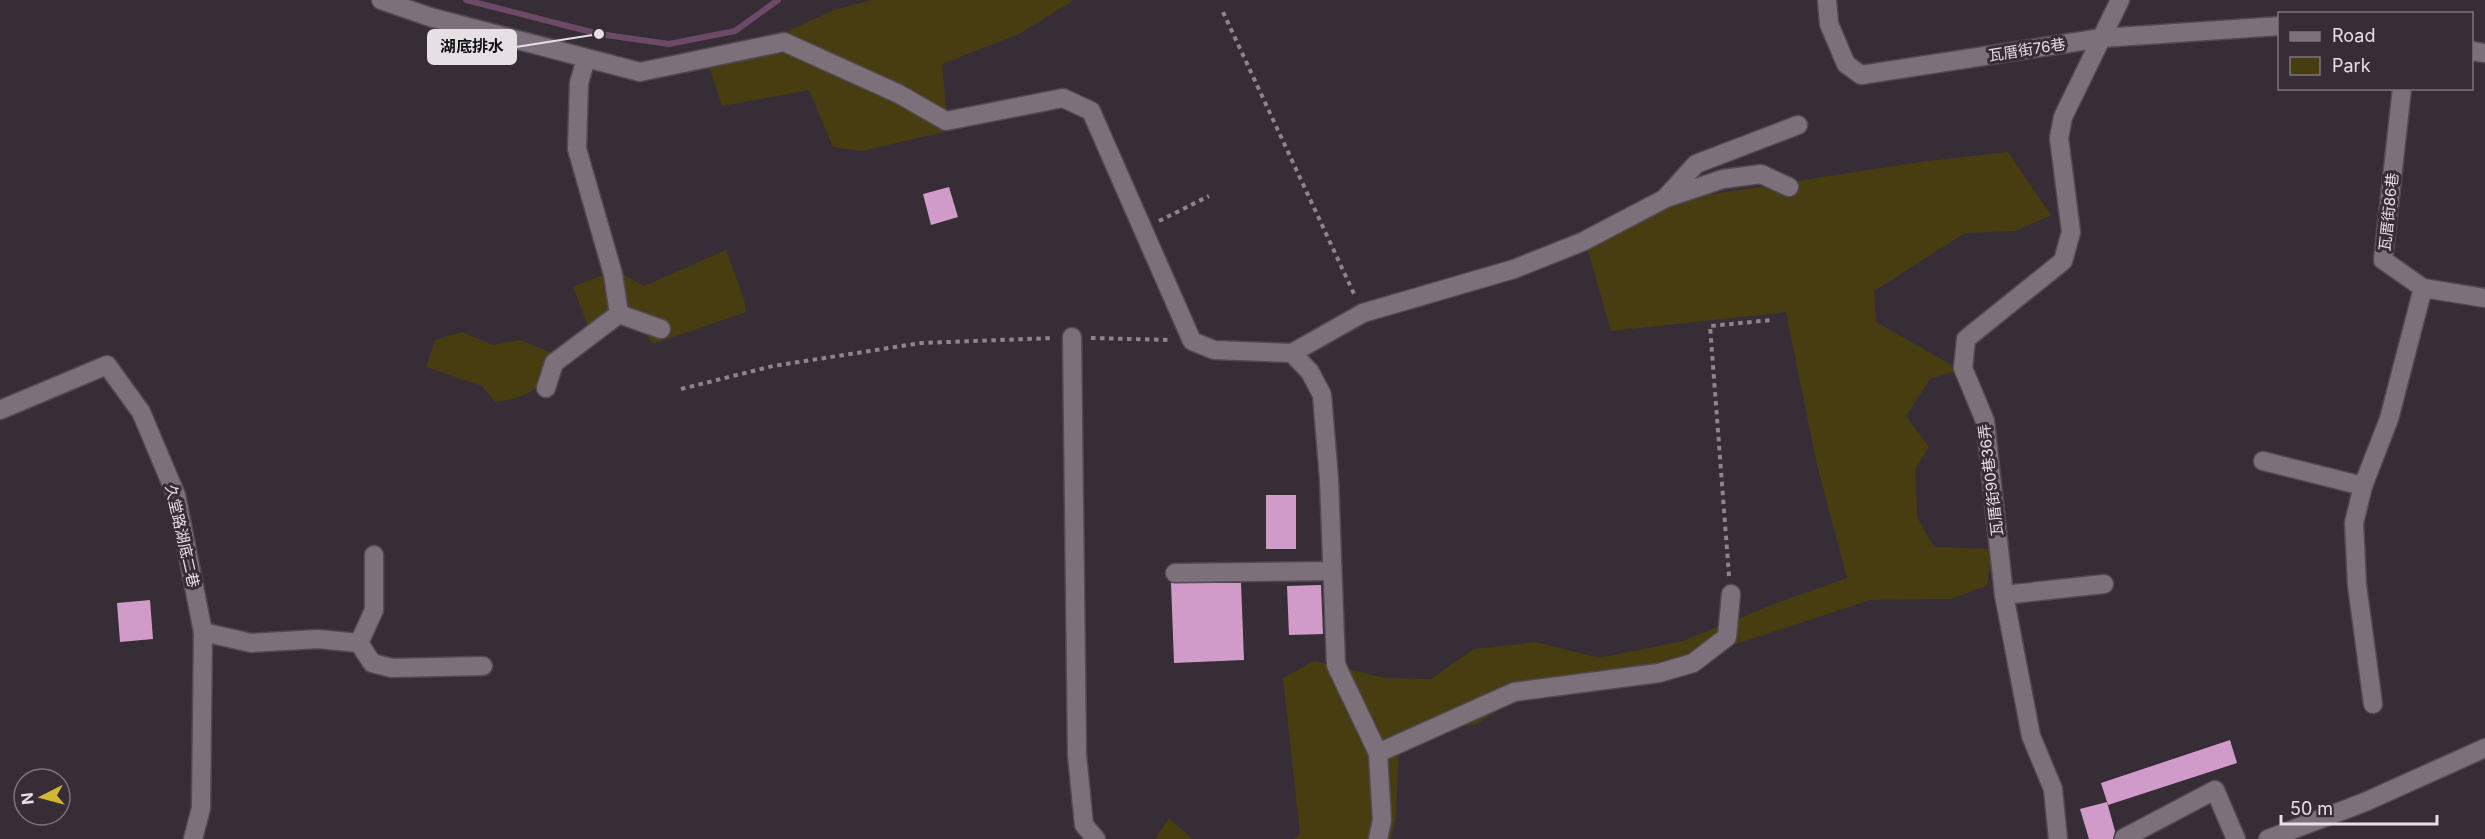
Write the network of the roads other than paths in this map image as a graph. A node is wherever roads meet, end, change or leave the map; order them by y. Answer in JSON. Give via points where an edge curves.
{"nodes":[{"id":1,"x":381,"y":0,"type":"edge"},
{"id":2,"x":1827,"y":0,"type":"edge"},
{"id":3,"x":2120,"y":0,"type":"edge"},
{"id":4,"x":2278,"y":26,"type":"edge"},
{"id":5,"x":2102,"y":38,"type":"junction"},
{"id":6,"x":586,"y":59,"type":"junction"},
{"id":7,"x":2402,"y":90,"type":"edge"},
{"id":8,"x":1798,"y":125,"type":"dead end"},
{"id":9,"x":1790,"y":187,"type":"dead end"},
{"id":10,"x":1666,"y":198,"type":"junction"},
{"id":11,"x":2423,"y":288,"type":"junction"},
{"id":12,"x":2485,"y":298,"type":"edge"},
{"id":13,"x":619,"y":314,"type":"junction"},
{"id":14,"x":661,"y":329,"type":"dead end"},
{"id":15,"x":1072,"y":337,"type":"road end"},
{"id":16,"x":1292,"y":353,"type":"junction"},
{"id":17,"x":546,"y":388,"type":"dead end"},
{"id":18,"x":0,"y":410,"type":"edge"},
{"id":19,"x":2263,"y":461,"type":"dead end"},
{"id":20,"x":2363,"y":486,"type":"junction"},
{"id":21,"x":374,"y":555,"type":"dead end"},
{"id":22,"x":1332,"y":571,"type":"junction"},
{"id":23,"x":1175,"y":573,"type":"dead end"},
{"id":24,"x":2104,"y":584,"type":"dead end"},
{"id":25,"x":1731,"y":594,"type":"road end"},
{"id":26,"x":2004,"y":595,"type":"junction"},
{"id":27,"x":203,"y":632,"type":"junction"},
{"id":28,"x":358,"y":643,"type":"junction"},
{"id":29,"x":483,"y":666,"type":"dead end"},
{"id":30,"x":2373,"y":704,"type":"dead end"},
{"id":31,"x":2485,"y":748,"type":"edge"},
{"id":32,"x":1377,"y":753,"type":"junction"},
{"id":33,"x":2124,"y":838,"type":"edge"},
{"id":34,"x":193,"y":839,"type":"edge"},
{"id":35,"x":1096,"y":839,"type":"edge"},
{"id":36,"x":1378,"y":839,"type":"edge"},
{"id":37,"x":2058,"y":839,"type":"edge"},
{"id":38,"x":2236,"y":839,"type":"edge"},
{"id":39,"x":2268,"y":839,"type":"edge"}],
"edges":[{"from":1,"to":6,"type":"street"},
{"from":2,"to":5,"type":"street","name":"瓦厝街76巷","via":[[1830,24],[1846,64],[1861,75]]},
{"from":3,"to":5,"type":"street","name":"瓦厝街90巷36弄"},
{"from":4,"to":5,"type":"street","name":"瓦厝街76巷"},
{"from":5,"to":26,"type":"street","name":"瓦厝街90巷36弄","via":[[2063,117],[2059,138],[2071,232],[2063,261],[1966,339],[1963,368],[1985,421]]},
{"from":6,"to":13,"type":"street","via":[[579,83],[577,149],[614,274]]},
{"from":6,"to":16,"type":"street","via":[[640,72],[784,42],[899,94],[946,121],[1063,98],[1091,111],[1192,341],[1214,350]]},
{"from":7,"to":11,"type":"street","name":"瓦厝街86巷","via":[[2383,260]]},
{"from":8,"to":10,"type":"street","via":[[1696,164]]},
{"from":9,"to":10,"type":"street","via":[[1761,174],[1723,179]]},
{"from":10,"to":16,"type":"street","via":[[1582,242],[1514,269],[1363,313]]},
{"from":11,"to":12,"type":"street","name":"瓦厝街86巷"},
{"from":11,"to":20,"type":"street","via":[[2388,419]]},
{"from":13,"to":14,"type":"street"},
{"from":13,"to":17,"type":"street","via":[[554,363]]},
{"from":15,"to":35,"type":"street","via":[[1077,754],[1084,825]]},
{"from":16,"to":22,"type":"street","via":[[1310,372],[1322,395]]},
{"from":18,"to":27,"type":"street","name":"久堂路湖底二巷","via":[[106,365],[141,412],[176,495]]},
{"from":19,"to":20,"type":"street"},
{"from":20,"to":30,"type":"street","via":[[2355,524],[2357,585]]},
{"from":21,"to":28,"type":"street","via":[[374,610]]},
{"from":22,"to":23,"type":"street"},
{"from":22,"to":32,"type":"street","via":[[1335,665]]},
{"from":24,"to":26,"type":"street"},
{"from":25,"to":32,"type":"street","via":[[1727,637],[1693,663],[1659,673],[1514,692]]},
{"from":26,"to":37,"type":"street","name":"瓦厝街90巷36弄","via":[[2031,736],[2053,789]]},
{"from":27,"to":28,"type":"street","via":[[251,643],[318,639]]},
{"from":27,"to":34,"type":"street","name":"久堂路湖底二巷","via":[[201,808]]},
{"from":28,"to":29,"type":"street","via":[[372,663],[392,668]]},
{"from":31,"to":39,"type":"street","via":[[2365,802]]},
{"from":32,"to":36,"type":"street","via":[[1382,820]]},
{"from":33,"to":38,"type":"street","via":[[2215,790]]}]}
